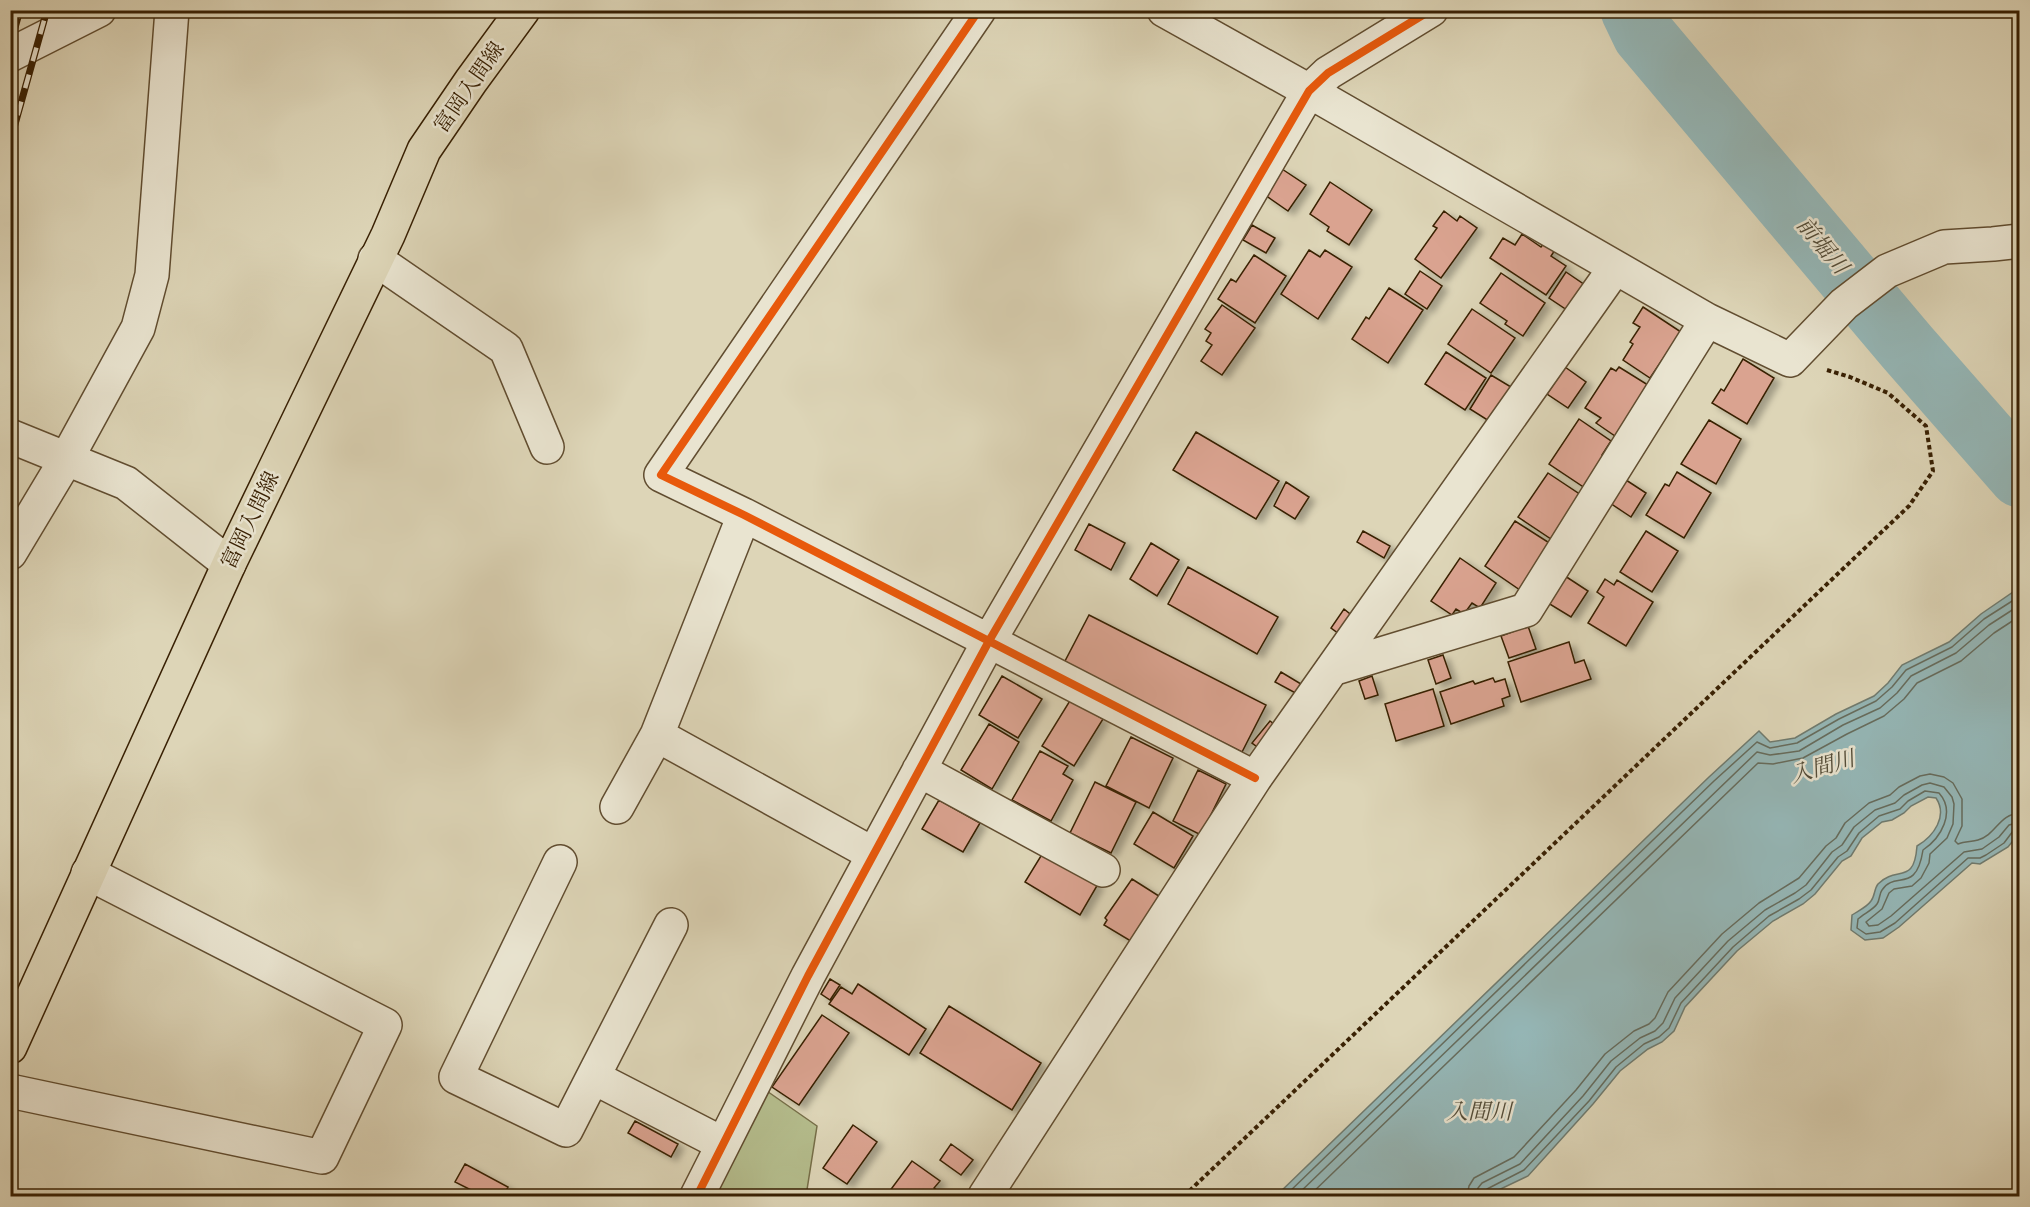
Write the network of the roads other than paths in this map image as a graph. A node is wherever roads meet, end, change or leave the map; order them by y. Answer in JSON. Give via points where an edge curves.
{"nodes":[{"id":1,"x":99,"y":10,"type":"edge"},
{"id":2,"x":172,"y":10,"type":"edge"},
{"id":3,"x":523,"y":10,"type":"edge"},
{"id":4,"x":979,"y":10,"type":"edge"},
{"id":5,"x":1164,"y":10,"type":"edge"},
{"id":6,"x":1431,"y":10,"type":"edge"},
{"id":7,"x":10,"y":55,"type":"edge"},
{"id":8,"x":1309,"y":91,"type":"junction"},
{"id":9,"x":2019,"y":241,"type":"edge"},
{"id":10,"x":375,"y":259,"type":"junction"},
{"id":11,"x":1615,"y":268,"type":"junction"},
{"id":12,"x":1707,"y":320,"type":"junction"},
{"id":13,"x":10,"y":436,"type":"edge"},
{"id":14,"x":547,"y":447,"type":"dead end"},
{"id":15,"x":67,"y":458,"type":"junction"},
{"id":16,"x":744,"y":515,"type":"junction"},
{"id":17,"x":10,"y":553,"type":"edge"},
{"id":18,"x":229,"y":564,"type":"junction"},
{"id":19,"x":989,"y":641,"type":"junction"},
{"id":20,"x":1332,"y":669,"type":"junction"},
{"id":21,"x":657,"y":735,"type":"junction"},
{"id":22,"x":919,"y":770,"type":"junction"},
{"id":23,"x":1256,"y":778,"type":"junction"},
{"id":24,"x":617,"y":807,"type":"dead end"},
{"id":25,"x":873,"y":854,"type":"junction"},
{"id":26,"x":560,"y":862,"type":"dead end"},
{"id":27,"x":1103,"y":870,"type":"dead end"},
{"id":28,"x":88,"y":873,"type":"junction"},
{"id":29,"x":670,"y":926,"type":"dead end"},
{"id":30,"x":10,"y":1047,"type":"edge"},
{"id":31,"x":593,"y":1077,"type":"junction"},
{"id":32,"x":10,"y":1091,"type":"edge"},
{"id":33,"x":723,"y":1144,"type":"junction"},
{"id":34,"x":697,"y":1197,"type":"edge"},
{"id":35,"x":985,"y":1197,"type":"edge"}],
"edges":[{"from":1,"to":7,"type":"street"},
{"from":2,"to":15,"type":"street","via":[[152,275],[138,328]]},
{"from":3,"to":10,"type":"main road","name":"富岡入間線","via":[[424,150]]},
{"from":4,"to":16,"type":"street","via":[[661,475]]},
{"from":5,"to":8,"type":"street"},
{"from":6,"to":8,"type":"street","via":[[1328,73]]},
{"from":8,"to":11,"type":"street"},
{"from":8,"to":19,"type":"street"},
{"from":9,"to":12,"type":"street","via":[[1944,247],[1887,271],[1844,304],[1790,360]]},
{"from":10,"to":14,"type":"street","via":[[506,349]]},
{"from":10,"to":18,"type":"main road","name":"富岡入間線"},
{"from":11,"to":12,"type":"street"},
{"from":11,"to":20,"type":"street"},
{"from":12,"to":20,"type":"street","via":[[1526,610]]},
{"from":13,"to":15,"type":"street"},
{"from":15,"to":17,"type":"street"},
{"from":15,"to":18,"type":"street","via":[[126,483]]},
{"from":16,"to":19,"type":"street"},
{"from":16,"to":21,"type":"street"},
{"from":18,"to":28,"type":"main road","name":"富岡入間線"},
{"from":19,"to":22,"type":"street"},
{"from":19,"to":23,"type":"street"},
{"from":20,"to":23,"type":"street"},
{"from":21,"to":24,"type":"street"},
{"from":21,"to":25,"type":"street"},
{"from":22,"to":25,"type":"street"},
{"from":22,"to":27,"type":"street"},
{"from":23,"to":35,"type":"street"},
{"from":25,"to":33,"type":"street"},
{"from":26,"to":31,"type":"street","via":[[456,1077],[566,1130]]},
{"from":28,"to":30,"type":"main road","name":"富岡入間線"},
{"from":28,"to":32,"type":"street","via":[[385,1025],[322,1157]]},
{"from":29,"to":31,"type":"street"},
{"from":31,"to":33,"type":"street"},
{"from":33,"to":34,"type":"street"}]}
